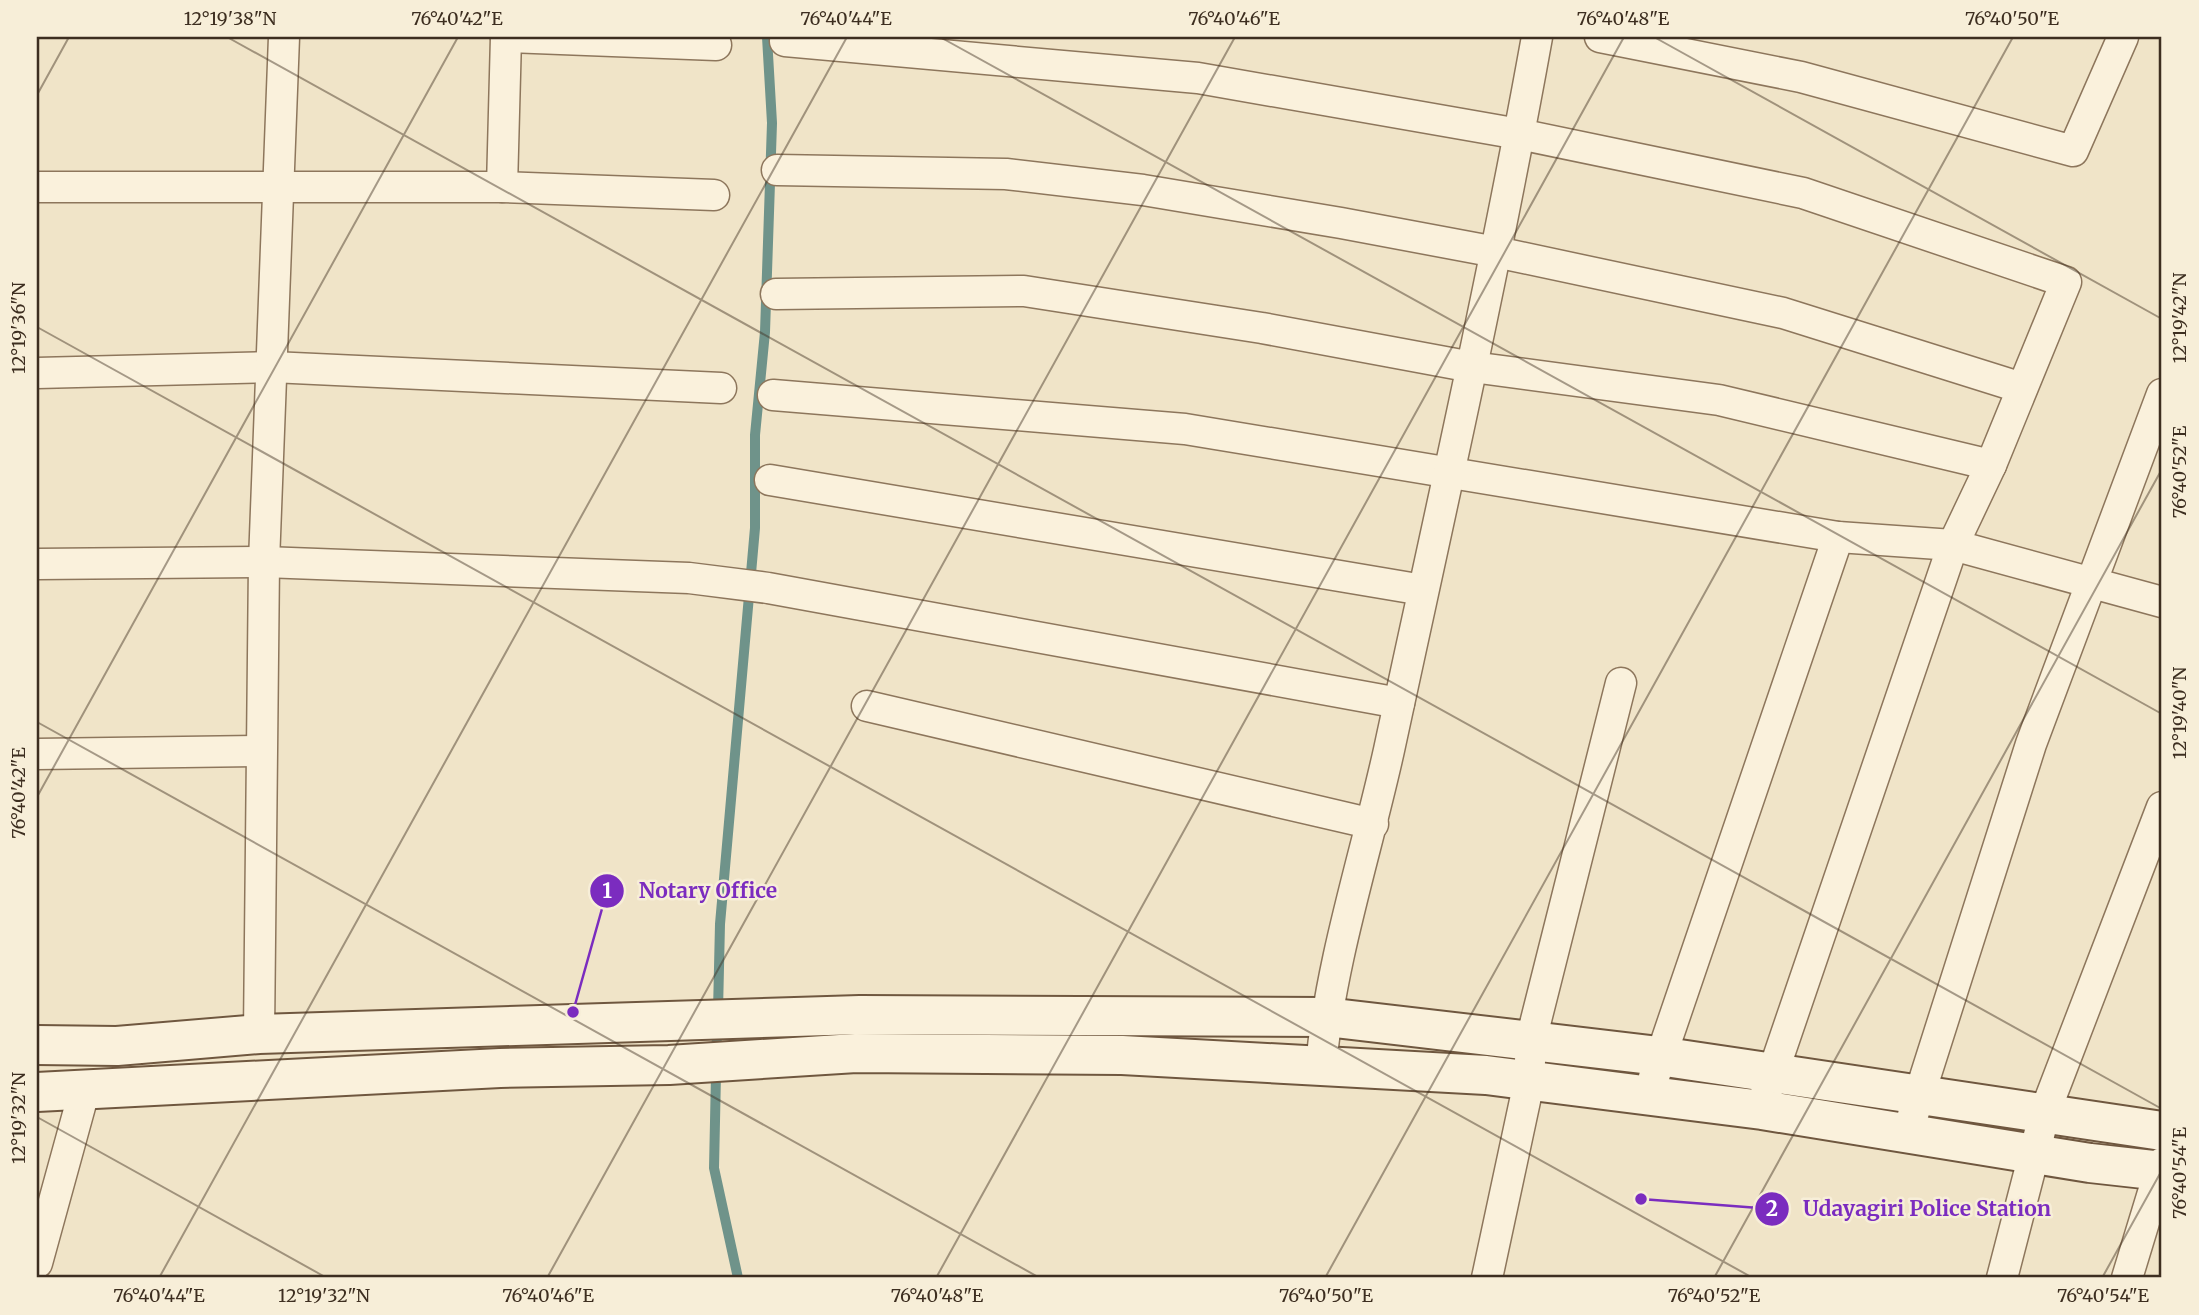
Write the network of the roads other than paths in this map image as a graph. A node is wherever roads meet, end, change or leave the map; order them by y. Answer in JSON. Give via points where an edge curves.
{"nodes":[{"id":1,"x":284,"y":37,"type":"edge"},
{"id":2,"x":506,"y":37,"type":"edge"},
{"id":3,"x":1537,"y":37,"type":"edge"},
{"id":4,"x":1600,"y":37,"type":"edge"},
{"id":5,"x":2123,"y":37,"type":"edge"},
{"id":6,"x":785,"y":41,"type":"dead end"},
{"id":7,"x":716,"y":44,"type":"dead end"},
{"id":8,"x":1519,"y":134,"type":"junction"},
{"id":9,"x":777,"y":170,"type":"dead end"},
{"id":10,"x":37,"y":187,"type":"edge"},
{"id":11,"x":502,"y":187,"type":"junction"},
{"id":12,"x":276,"y":189,"type":"junction"},
{"id":13,"x":714,"y":195,"type":"dead end"},
{"id":14,"x":1496,"y":252,"type":"junction"},
{"id":15,"x":776,"y":294,"type":"dead end"},
{"id":16,"x":272,"y":367,"type":"junction"},
{"id":17,"x":1472,"y":368,"type":"junction"},
{"id":18,"x":37,"y":373,"type":"edge"},
{"id":19,"x":721,"y":388,"type":"dead end"},
{"id":20,"x":2022,"y":388,"type":"junction"},
{"id":21,"x":2162,"y":394,"type":"edge"},
{"id":22,"x":773,"y":395,"type":"dead end"},
{"id":23,"x":1991,"y":464,"type":"junction"},
{"id":24,"x":1450,"y":470,"type":"junction"},
{"id":25,"x":770,"y":480,"type":"dead end"},
{"id":26,"x":1838,"y":537,"type":"junction"},
{"id":27,"x":1954,"y":545,"type":"junction"},
{"id":28,"x":264,"y":562,"type":"junction"},
{"id":29,"x":37,"y":564,"type":"edge"},
{"id":30,"x":2092,"y":582,"type":"junction"},
{"id":31,"x":1423,"y":590,"type":"junction"},
{"id":32,"x":2162,"y":602,"type":"edge"},
{"id":33,"x":1621,"y":683,"type":"dead end"},
{"id":34,"x":1399,"y":704,"type":"junction"},
{"id":35,"x":867,"y":706,"type":"dead end"},
{"id":36,"x":260,"y":751,"type":"junction"},
{"id":37,"x":37,"y":754,"type":"edge"},
{"id":38,"x":2162,"y":807,"type":"edge"},
{"id":39,"x":1373,"y":824,"type":"junction"},
{"id":40,"x":1326,"y":1017,"type":"junction"},
{"id":41,"x":723,"y":1018,"type":"junction"},
{"id":42,"x":259,"y":1034,"type":"junction"},
{"id":43,"x":1531,"y":1040,"type":"junction"},
{"id":44,"x":37,"y":1045,"type":"edge"},
{"id":45,"x":1659,"y":1056,"type":"junction"},
{"id":46,"x":726,"y":1062,"type":"junction"},
{"id":47,"x":1321,"y":1065,"type":"junction"},
{"id":48,"x":1772,"y":1073,"type":"junction"},
{"id":49,"x":1529,"y":1082,"type":"junction"},
{"id":50,"x":37,"y":1092,"type":"edge"},
{"id":51,"x":83,"y":1092,"type":"junction"},
{"id":52,"x":1649,"y":1094,"type":"junction"},
{"id":53,"x":1917,"y":1096,"type":"junction"},
{"id":54,"x":1762,"y":1110,"type":"junction"},
{"id":55,"x":2045,"y":1112,"type":"junction"},
{"id":56,"x":2162,"y":1131,"type":"edge"},
{"id":57,"x":1908,"y":1134,"type":"junction"},
{"id":58,"x":2035,"y":1153,"type":"junction"},
{"id":59,"x":2161,"y":1169,"type":"edge"},
{"id":60,"x":37,"y":1263,"type":"edge"},
{"id":61,"x":1487,"y":1278,"type":"edge"},
{"id":62,"x":2003,"y":1278,"type":"edge"},
{"id":63,"x":2127,"y":1278,"type":"edge"}],
"edges":[{"from":1,"to":12,"type":"street"},
{"from":2,"to":7,"type":"street"},
{"from":2,"to":11,"type":"street"},
{"from":3,"to":8,"type":"street"},
{"from":4,"to":5,"type":"street","via":[[1801,77],[2073,151]]},
{"from":6,"to":8,"type":"street","via":[[1198,78]]},
{"from":8,"to":14,"type":"street"},
{"from":8,"to":20,"type":"street","via":[[1803,193],[2066,282]]},
{"from":9,"to":14,"type":"street","via":[[1006,174],[1143,190]]},
{"from":10,"to":12,"type":"street"},
{"from":11,"to":12,"type":"street"},
{"from":11,"to":13,"type":"street"},
{"from":12,"to":16,"type":"street"},
{"from":14,"to":17,"type":"street"},
{"from":14,"to":20,"type":"street","via":[[1783,313]]},
{"from":15,"to":17,"type":"street","via":[[1024,291],[1262,328]]},
{"from":16,"to":18,"type":"street"},
{"from":16,"to":19,"type":"street"},
{"from":16,"to":28,"type":"street"},
{"from":17,"to":23,"type":"street","via":[[1719,400]]},
{"from":17,"to":24,"type":"street"},
{"from":20,"to":23,"type":"street"},
{"from":21,"to":30,"type":"street"},
{"from":22,"to":24,"type":"street","via":[[1185,429]]},
{"from":23,"to":27,"type":"street"},
{"from":24,"to":26,"type":"street"},
{"from":24,"to":31,"type":"street"},
{"from":25,"to":31,"type":"street"},
{"from":26,"to":27,"type":"street"},
{"from":26,"to":45,"type":"street"},
{"from":27,"to":30,"type":"street"},
{"from":27,"to":48,"type":"street"},
{"from":28,"to":29,"type":"street"},
{"from":28,"to":34,"type":"street","via":[[689,579],[768,588]]},
{"from":28,"to":36,"type":"street"},
{"from":30,"to":32,"type":"street"},
{"from":30,"to":53,"type":"street","via":[[2031,744]]},
{"from":31,"to":34,"type":"street"},
{"from":33,"to":43,"type":"street"},
{"from":34,"to":39,"type":"street"},
{"from":35,"to":39,"type":"street"},
{"from":36,"to":37,"type":"street"},
{"from":36,"to":42,"type":"street"},
{"from":38,"to":55,"type":"street"},
{"from":39,"to":40,"type":"street"},
{"from":40,"to":41,"type":"main road","via":[[942,1014]]},
{"from":40,"to":43,"type":"main road"},
{"from":40,"to":47,"type":"street"},
{"from":41,"to":42,"type":"main road"},
{"from":41,"to":46,"type":"main road"},
{"from":42,"to":44,"type":"main road","via":[[117,1046]]},
{"from":43,"to":45,"type":"main road"},
{"from":43,"to":49,"type":"street"},
{"from":45,"to":48,"type":"main road"},
{"from":45,"to":52,"type":"street"},
{"from":46,"to":47,"type":"main road","via":[[856,1053],[1109,1055]]},
{"from":46,"to":51,"type":"main road","via":[[500,1068]]},
{"from":47,"to":49,"type":"main road"},
{"from":48,"to":53,"type":"main road"},
{"from":48,"to":54,"type":"street"},
{"from":49,"to":52,"type":"main road"},
{"from":49,"to":61,"type":"street"},
{"from":50,"to":51,"type":"main road"},
{"from":51,"to":60,"type":"street"},
{"from":52,"to":54,"type":"main road"},
{"from":53,"to":55,"type":"main road"},
{"from":53,"to":57,"type":"street"},
{"from":54,"to":57,"type":"main road"},
{"from":55,"to":56,"type":"main road"},
{"from":55,"to":58,"type":"street"},
{"from":57,"to":58,"type":"main road"},
{"from":58,"to":59,"type":"main road"},
{"from":58,"to":62,"type":"street"},
{"from":59,"to":63,"type":"street"}]}
